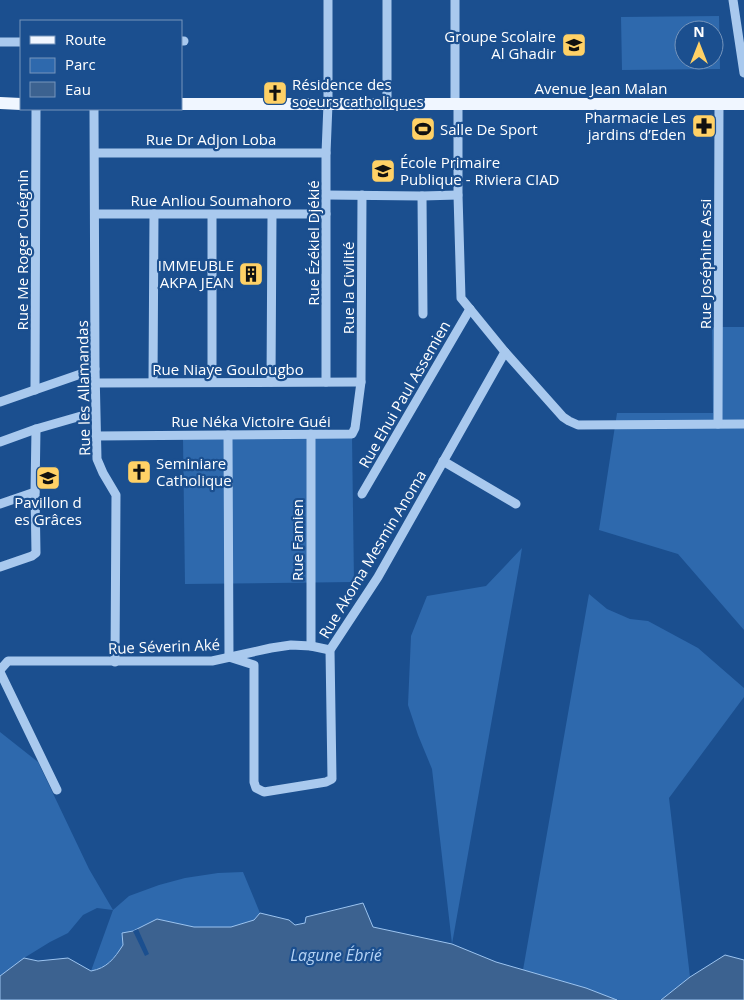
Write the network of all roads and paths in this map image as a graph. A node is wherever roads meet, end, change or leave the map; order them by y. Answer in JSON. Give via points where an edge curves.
{"nodes":[{"id":1,"x":328,"y":0,"type":"edge"},
{"id":2,"x":387,"y":0,"type":"edge"},
{"id":3,"x":455,"y":0,"type":"edge"},
{"id":4,"x":733,"y":0,"type":"edge"},
{"id":5,"x":740,"y":10,"type":"edge"},
{"id":6,"x":0,"y":42,"type":"edge"},
{"id":7,"x":20,"y":42,"type":"edge"},
{"id":8,"x":744,"y":73,"type":"edge"},
{"id":9,"x":0,"y":103,"type":"edge"},
{"id":10,"x":20,"y":104,"type":"edge"},
{"id":11,"x":182,"y":104,"type":"edge"},
{"id":12,"x":328,"y":104,"type":"junction"},
{"id":13,"x":719,"y":104,"type":"junction"},
{"id":14,"x":744,"y":104,"type":"edge"},
{"id":15,"x":386,"y":105,"type":"junction"},
{"id":16,"x":457,"y":105,"type":"junction"},
{"id":17,"x":36,"y":110,"type":"edge"},
{"id":18,"x":94,"y":110,"type":"edge"},
{"id":19,"x":95,"y":153,"type":"junction"},
{"id":20,"x":326,"y":153,"type":"junction"},
{"id":21,"x":327,"y":195,"type":"junction"},
{"id":22,"x":362,"y":195,"type":"junction"},
{"id":23,"x":458,"y":195,"type":"junction"},
{"id":24,"x":422,"y":196,"type":"junction"},
{"id":25,"x":95,"y":214,"type":"junction"},
{"id":26,"x":154,"y":214,"type":"junction"},
{"id":27,"x":212,"y":214,"type":"junction"},
{"id":28,"x":272,"y":214,"type":"junction"},
{"id":29,"x":326,"y":214,"type":"junction"},
{"id":30,"x":470,"y":309,"type":"junction"},
{"id":31,"x":423,"y":314,"type":"dead end"},
{"id":32,"x":505,"y":352,"type":"junction"},
{"id":33,"x":95,"y":370,"type":"junction"},
{"id":34,"x":153,"y":382,"type":"junction"},
{"id":35,"x":212,"y":382,"type":"junction"},
{"id":36,"x":271,"y":382,"type":"junction"},
{"id":37,"x":326,"y":382,"type":"junction"},
{"id":38,"x":361,"y":382,"type":"junction"},
{"id":39,"x":95,"y":383,"type":"junction"},
{"id":40,"x":35,"y":390,"type":"junction"},
{"id":41,"x":0,"y":402,"type":"edge"},
{"id":42,"x":96,"y":412,"type":"junction"},
{"id":43,"x":718,"y":424,"type":"junction"},
{"id":44,"x":744,"y":424,"type":"edge"},
{"id":45,"x":36,"y":429,"type":"junction"},
{"id":46,"x":311,"y":434,"type":"junction"},
{"id":47,"x":228,"y":435,"type":"junction"},
{"id":48,"x":96,"y":436,"type":"junction"},
{"id":49,"x":0,"y":442,"type":"edge"},
{"id":50,"x":444,"y":461,"type":"junction"},
{"id":51,"x":35,"y":492,"type":"junction"},
{"id":52,"x":362,"y":494,"type":"dead end"},
{"id":53,"x":0,"y":504,"type":"edge"},
{"id":54,"x":516,"y":504,"type":"dead end"},
{"id":55,"x":0,"y":567,"type":"edge"},
{"id":56,"x":311,"y":646,"type":"junction"},
{"id":57,"x":330,"y":650,"type":"junction"},
{"id":58,"x":229,"y":657,"type":"junction"},
{"id":59,"x":116,"y":662,"type":"junction"},
{"id":60,"x":0,"y":671,"type":"edge"},
{"id":61,"x":57,"y":790,"type":"dead end"}],
"edges":[{"from":1,"to":12,"type":"street","name":"Rue Ézékiel Djékié"},
{"from":2,"to":15,"type":"street"},
{"from":3,"to":16,"type":"street"},
{"from":4,"to":5,"type":"street"},
{"from":5,"to":8,"type":"street"},
{"from":6,"to":7,"type":"street"},
{"from":9,"to":10,"type":"main road"},
{"from":11,"to":12,"type":"main road","name":"Avenue Jean Malan"},
{"from":12,"to":15,"type":"main road","name":"Avenue Jean Malan"},
{"from":12,"to":20,"type":"street","name":"Rue Ézékiel Djékié"},
{"from":13,"to":14,"type":"main road","name":"Avenue Jean Malan"},
{"from":13,"to":16,"type":"main road","name":"Avenue Jean Malan"},
{"from":13,"to":43,"type":"street","name":"Rue Joséphine Assi"},
{"from":15,"to":16,"type":"main road","name":"Avenue Jean Malan"},
{"from":16,"to":23,"type":"street"},
{"from":17,"to":40,"type":"street","name":"Rue Me Roger Ouégnin"},
{"from":18,"to":19,"type":"street","name":"Rue les Allamandas"},
{"from":19,"to":20,"type":"street","name":"Rue Dr Adjon Loba"},
{"from":19,"to":25,"type":"street","name":"Rue les Allamandas"},
{"from":20,"to":21,"type":"street","name":"Rue Ézékiel Djékié"},
{"from":21,"to":22,"type":"street"},
{"from":21,"to":29,"type":"street","name":"Rue Ézékiel Djékié"},
{"from":22,"to":24,"type":"street"},
{"from":22,"to":38,"type":"street","name":"Rue la Civilité"},
{"from":23,"to":24,"type":"street"},
{"from":23,"to":30,"type":"street","via":[[461,298]]},
{"from":24,"to":31,"type":"street"},
{"from":25,"to":26,"type":"street","name":"Rue Anliou Soumahoro"},
{"from":25,"to":33,"type":"street","name":"Rue les Allamandas"},
{"from":26,"to":27,"type":"street","name":"Rue Anliou Soumahoro"},
{"from":26,"to":34,"type":"street"},
{"from":27,"to":28,"type":"street","name":"Rue Anliou Soumahoro"},
{"from":27,"to":35,"type":"street"},
{"from":28,"to":29,"type":"street","name":"Rue Anliou Soumahoro"},
{"from":28,"to":36,"type":"street"},
{"from":29,"to":37,"type":"street","name":"Rue Ézékiel Djékié"},
{"from":30,"to":32,"type":"street"},
{"from":30,"to":52,"type":"street","name":"Rue Ehui Paul Assemien"},
{"from":32,"to":43,"type":"street","via":[[564,417],[578,425]]},
{"from":32,"to":50,"type":"street","name":"Rue Akoma Mesmin Anoma"},
{"from":33,"to":39,"type":"street","name":"Rue les Allamandas"},
{"from":33,"to":40,"type":"street"},
{"from":34,"to":35,"type":"street","name":"Rue Niaye Goulougbo"},
{"from":34,"to":39,"type":"street","name":"Rue Niaye Goulougbo"},
{"from":35,"to":36,"type":"street","name":"Rue Niaye Goulougbo"},
{"from":36,"to":37,"type":"street","name":"Rue Niaye Goulougbo"},
{"from":37,"to":38,"type":"street","name":"Rue Niaye Goulougbo"},
{"from":38,"to":46,"type":"street","name":"Rue Néka Victoire Guéi","via":[[352,434]]},
{"from":39,"to":42,"type":"street","name":"Rue les Allamandas"},
{"from":40,"to":41,"type":"street"},
{"from":42,"to":45,"type":"street"},
{"from":42,"to":48,"type":"street","name":"Rue les Allamandas"},
{"from":43,"to":44,"type":"street"},
{"from":45,"to":49,"type":"street"},
{"from":45,"to":51,"type":"street"},
{"from":46,"to":47,"type":"street","name":"Rue Néka Victoire Guéi"},
{"from":46,"to":56,"type":"street","name":"Rue Famien"},
{"from":47,"to":48,"type":"street","name":"Rue Néka Victoire Guéi"},
{"from":47,"to":58,"type":"street"},
{"from":48,"to":59,"type":"street","name":"Rue les Allamandas","via":[[96,459],[116,495]]},
{"from":50,"to":54,"type":"street"},
{"from":50,"to":57,"type":"street","name":"Rue Akoma Mesmin Anoma","via":[[378,577]]},
{"from":51,"to":53,"type":"street"},
{"from":51,"to":55,"type":"street","via":[[36,553]]},
{"from":56,"to":57,"type":"street","name":"Rue Séverin Aké"},
{"from":56,"to":58,"type":"street","name":"Rue Séverin Aké","via":[[291,645]]},
{"from":57,"to":58,"type":"street","name":"Rue Akoma Mesmin Anoma","via":[[332,779],[264,792],[256,788],[254,782],[254,665]]},
{"from":58,"to":59,"type":"street","name":"Rue Séverin Aké","via":[[212,661]]},
{"from":59,"to":60,"type":"street","name":"Rue Séverin Aké","via":[[8,661]]},
{"from":60,"to":61,"type":"street","name":"Rue Séverin Aké"}]}
